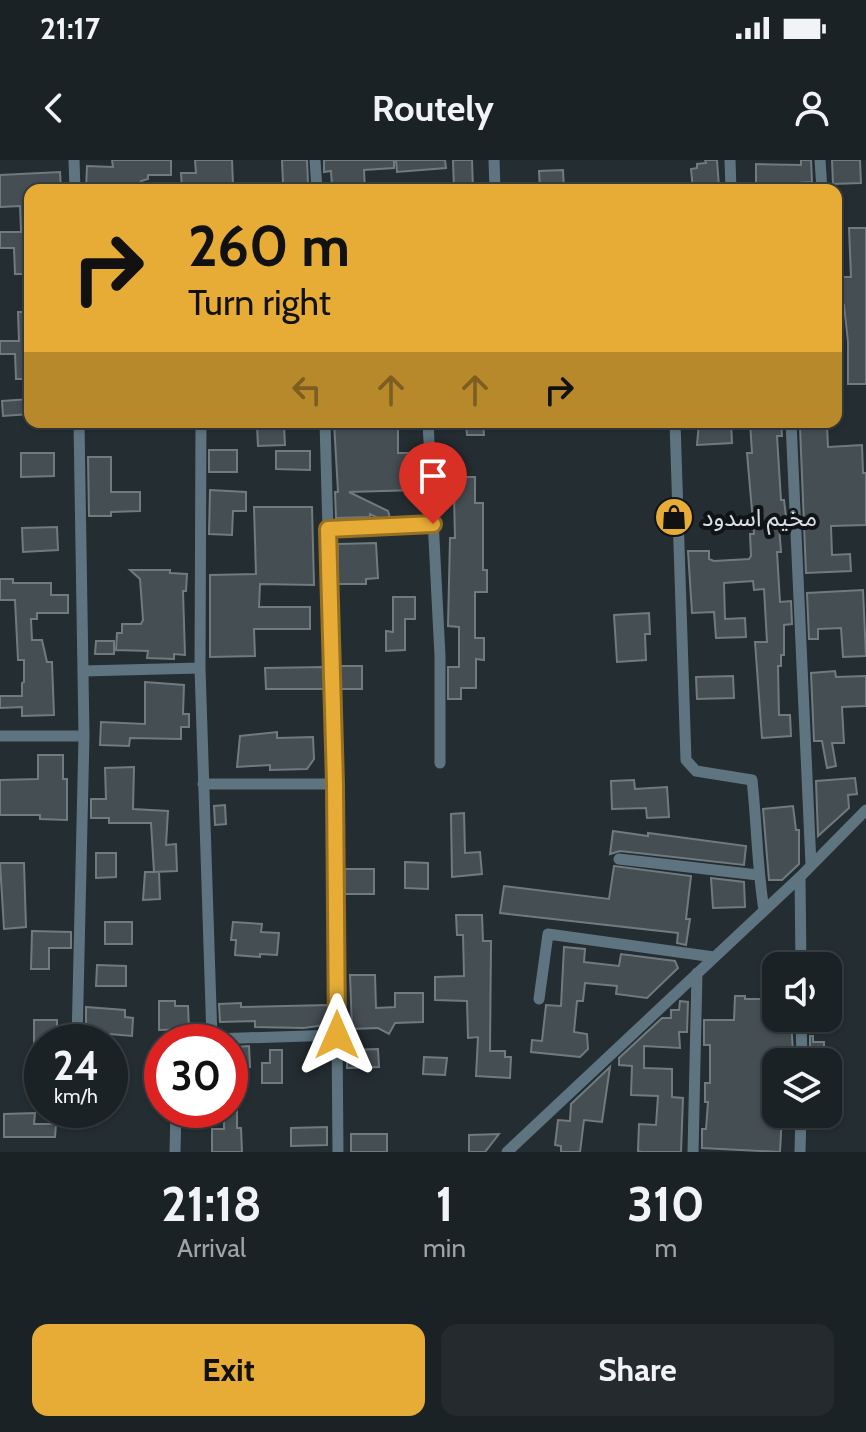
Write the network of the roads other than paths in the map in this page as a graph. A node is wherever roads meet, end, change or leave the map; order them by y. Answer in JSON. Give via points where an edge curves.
{"nodes":[{"id":1,"x":74,"y":160,"type":"edge"},
{"id":2,"x":315,"y":160,"type":"edge"},
{"id":3,"x":494,"y":160,"type":"edge"},
{"id":4,"x":730,"y":160,"type":"edge"},
{"id":5,"x":820,"y":160,"type":"edge"},
{"id":6,"x":75,"y":184,"type":"edge"},
{"id":7,"x":317,"y":184,"type":"edge"},
{"id":8,"x":495,"y":184,"type":"edge"},
{"id":9,"x":731,"y":184,"type":"edge"},
{"id":10,"x":822,"y":184,"type":"edge"},
{"id":11,"x":79,"y":428,"type":"edge"},
{"id":12,"x":201,"y":428,"type":"edge"},
{"id":13,"x":325,"y":428,"type":"edge"},
{"id":14,"x":428,"y":428,"type":"edge"},
{"id":15,"x":675,"y":428,"type":"edge"},
{"id":16,"x":791,"y":428,"type":"edge"},
{"id":17,"x":433,"y":524,"type":"junction"},
{"id":18,"x":328,"y":529,"type":"junction"},
{"id":19,"x":200,"y":668,"type":"junction"},
{"id":20,"x":84,"y":671,"type":"junction"},
{"id":21,"x":0,"y":736,"type":"edge"},
{"id":22,"x":84,"y":736,"type":"junction"},
{"id":23,"x":440,"y":763,"type":"dead end"},
{"id":24,"x":203,"y":784,"type":"junction"},
{"id":25,"x":335,"y":784,"type":"junction"},
{"id":26,"x":866,"y":810,"type":"edge"},
{"id":27,"x":619,"y":859,"type":"dead end"},
{"id":28,"x":811,"y":865,"type":"junction"},
{"id":29,"x":758,"y":875,"type":"junction"},
{"id":30,"x":800,"y":877,"type":"junction"},
{"id":31,"x":764,"y":910,"type":"junction"},
{"id":32,"x":801,"y":952,"type":"edge"},
{"id":33,"x":714,"y":957,"type":"junction"},
{"id":34,"x":697,"y":973,"type":"junction"},
{"id":35,"x":539,"y":999,"type":"dead end"},
{"id":36,"x":77,"y":1024,"type":"edge"},
{"id":37,"x":337,"y":1035,"type":"junction"},
{"id":38,"x":176,"y":1128,"type":"edge"},
{"id":39,"x":801,"y":1128,"type":"edge"},
{"id":40,"x":175,"y":1152,"type":"edge"},
{"id":41,"x":338,"y":1152,"type":"edge"},
{"id":42,"x":507,"y":1152,"type":"edge"},
{"id":43,"x":693,"y":1152,"type":"edge"},
{"id":44,"x":800,"y":1152,"type":"edge"}],
"edges":[{"from":1,"to":6,"type":"street"},
{"from":2,"to":7,"type":"street"},
{"from":3,"to":8,"type":"street"},
{"from":4,"to":9,"type":"street"},
{"from":5,"to":10,"type":"street"},
{"from":11,"to":20,"type":"street"},
{"from":12,"to":19,"type":"street"},
{"from":13,"to":18,"type":"street"},
{"from":14,"to":17,"type":"street"},
{"from":15,"to":29,"type":"street","via":[[686,760],[696,771],[752,780]]},
{"from":16,"to":28,"type":"street"},
{"from":17,"to":18,"type":"street"},
{"from":17,"to":23,"type":"street"},
{"from":18,"to":25,"type":"street"},
{"from":19,"to":20,"type":"street"},
{"from":19,"to":24,"type":"street"},
{"from":20,"to":22,"type":"street"},
{"from":21,"to":22,"type":"street"},
{"from":22,"to":36,"type":"street"},
{"from":24,"to":25,"type":"street"},
{"from":24,"to":37,"type":"street","via":[[212,1039]]},
{"from":25,"to":37,"type":"street"},
{"from":26,"to":28,"type":"street"},
{"from":27,"to":29,"type":"street"},
{"from":28,"to":30,"type":"street"},
{"from":29,"to":31,"type":"street"},
{"from":30,"to":31,"type":"street"},
{"from":30,"to":32,"type":"street"},
{"from":31,"to":33,"type":"street"},
{"from":33,"to":34,"type":"street"},
{"from":33,"to":35,"type":"street","via":[[548,934]]},
{"from":34,"to":42,"type":"street"},
{"from":34,"to":43,"type":"street"},
{"from":37,"to":41,"type":"street"},
{"from":38,"to":40,"type":"street"},
{"from":39,"to":44,"type":"street"}]}
